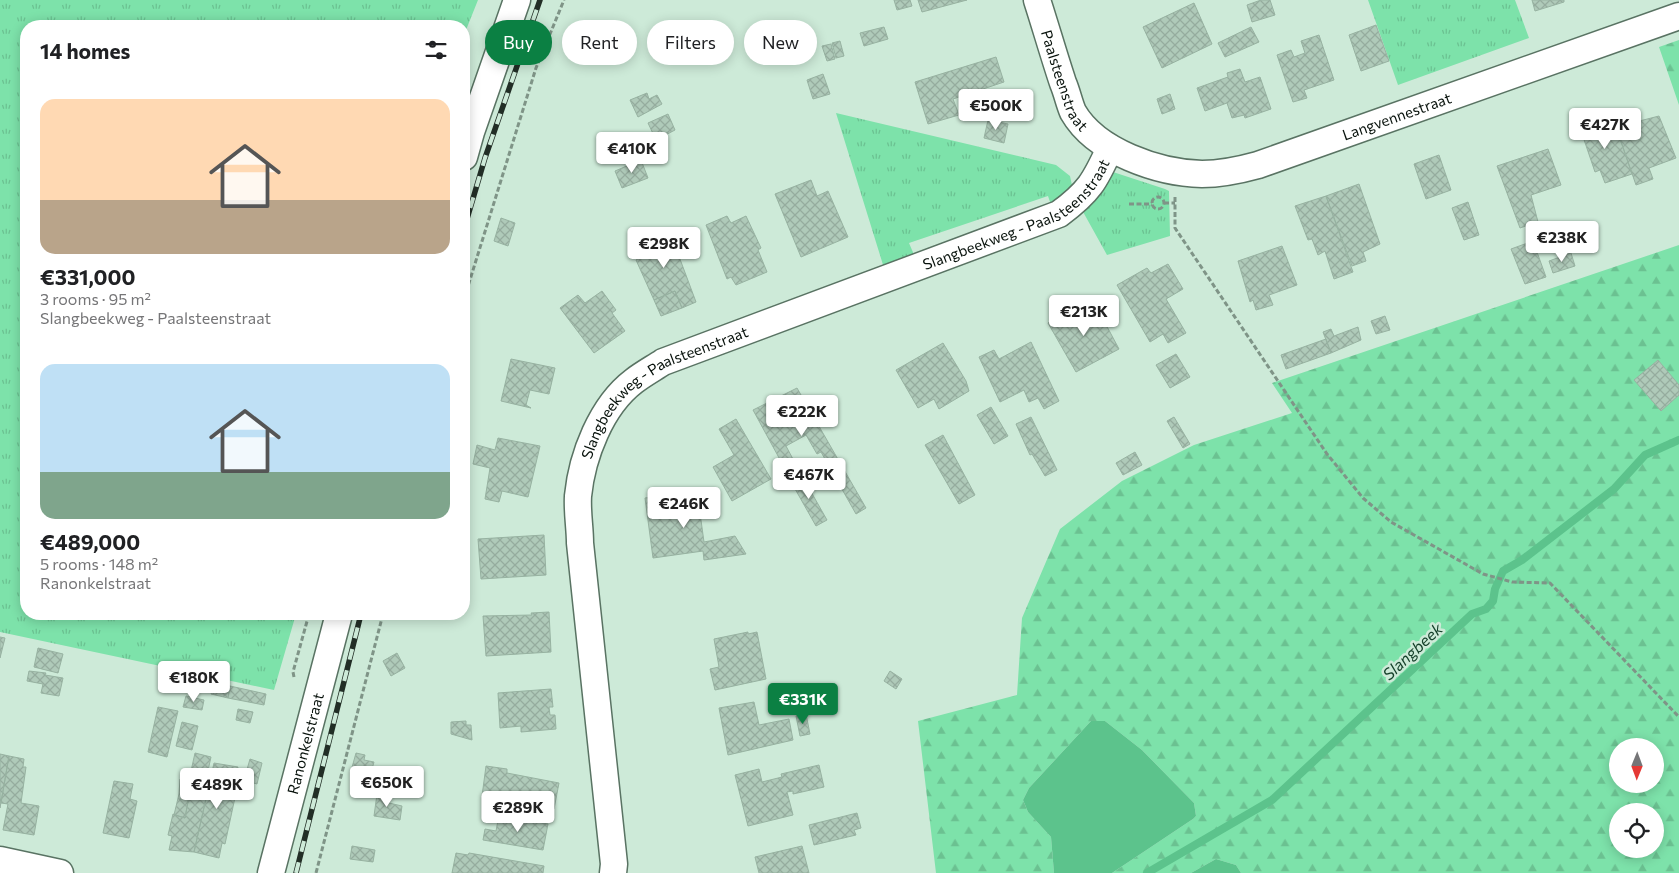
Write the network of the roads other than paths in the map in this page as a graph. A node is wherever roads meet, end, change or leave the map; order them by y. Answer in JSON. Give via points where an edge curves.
{"nodes":[{"id":1,"x":517,"y":0,"type":"edge"},
{"id":2,"x":1037,"y":0,"type":"edge"},
{"id":3,"x":1679,"y":16,"type":"edge"},
{"id":4,"x":470,"y":136,"type":"edge"},
{"id":5,"x":1110,"y":148,"type":"junction"},
{"id":6,"x":337,"y":620,"type":"edge"},
{"id":7,"x":0,"y":860,"type":"edge"},
{"id":8,"x":60,"y":873,"type":"edge"},
{"id":9,"x":271,"y":873,"type":"edge"},
{"id":10,"x":613,"y":873,"type":"edge"}],
"edges":[{"from":1,"to":4,"type":"street"},
{"from":2,"to":5,"type":"street","name":"Paalsteenstraat","via":[[1073,112]]},
{"from":3,"to":5,"type":"street","name":"Langvennestraat","via":[[1268,162],[1231,172],[1202,174],[1176,170],[1138,161]]},
{"from":5,"to":10,"type":"street","name":"Slangbeekweg - Paalsteenstraat","via":[[1094,183],[1078,201],[1059,214],[663,362],[633,382],[609,407],[593,435],[578,498]]},
{"from":6,"to":9,"type":"street","name":"Ranonkelstraat"},
{"from":7,"to":8,"type":"street"}]}
